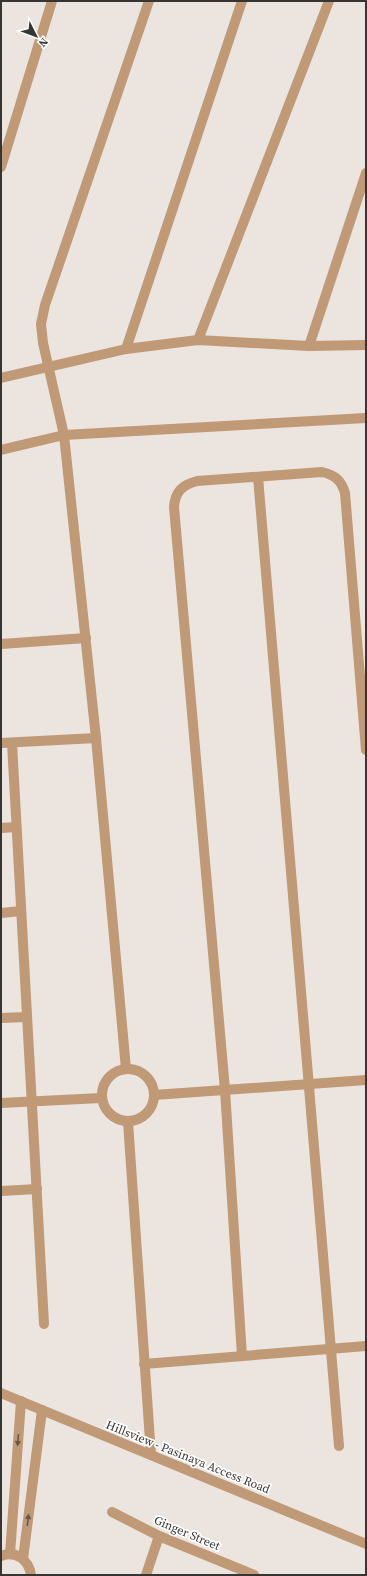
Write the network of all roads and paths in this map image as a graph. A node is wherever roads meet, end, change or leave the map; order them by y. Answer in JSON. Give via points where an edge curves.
{"nodes":[{"id":1,"x":52,"y":1,"type":"edge"},
{"id":2,"x":150,"y":1,"type":"edge"},
{"id":3,"x":242,"y":1,"type":"edge"},
{"id":4,"x":329,"y":1,"type":"edge"},
{"id":5,"x":1,"y":167,"type":"edge"},
{"id":6,"x":366,"y":173,"type":"edge"},
{"id":7,"x":198,"y":340,"type":"junction"},
{"id":8,"x":366,"y":345,"type":"edge"},
{"id":9,"x":309,"y":346,"type":"junction"},
{"id":10,"x":126,"y":349,"type":"junction"},
{"id":11,"x":48,"y":367,"type":"junction"},
{"id":12,"x":1,"y":378,"type":"edge"},
{"id":13,"x":366,"y":418,"type":"edge"},
{"id":14,"x":64,"y":435,"type":"junction"},
{"id":15,"x":1,"y":450,"type":"edge"},
{"id":16,"x":258,"y":477,"type":"junction"},
{"id":17,"x":86,"y":638,"type":"junction"},
{"id":18,"x":1,"y":644,"type":"edge"},
{"id":19,"x":96,"y":738,"type":"junction"},
{"id":20,"x":1,"y":743,"type":"edge"},
{"id":21,"x":12,"y":743,"type":"junction"},
{"id":22,"x":366,"y":750,"type":"edge"},
{"id":23,"x":16,"y":827,"type":"junction"},
{"id":24,"x":1,"y":828,"type":"edge"},
{"id":25,"x":21,"y":911,"type":"junction"},
{"id":26,"x":1,"y":913,"type":"edge"},
{"id":27,"x":27,"y":1017,"type":"junction"},
{"id":28,"x":1,"y":1018,"type":"edge"},
{"id":29,"x":126,"y":1069,"type":"junction"},
{"id":30,"x":366,"y":1080,"type":"edge"},
{"id":31,"x":308,"y":1084,"type":"junction"},
{"id":32,"x":226,"y":1090,"type":"junction"},
{"id":33,"x":154,"y":1095,"type":"junction"},
{"id":34,"x":101,"y":1098,"type":"junction"},
{"id":35,"x":32,"y":1101,"type":"junction"},
{"id":36,"x":1,"y":1103,"type":"edge"},
{"id":37,"x":128,"y":1122,"type":"junction"},
{"id":38,"x":37,"y":1189,"type":"junction"},
{"id":39,"x":1,"y":1192,"type":"edge"},
{"id":40,"x":44,"y":1324,"type":"dead end"},
{"id":41,"x":366,"y":1346,"type":"edge"},
{"id":42,"x":330,"y":1349,"type":"junction"},
{"id":43,"x":242,"y":1356,"type":"junction"},
{"id":44,"x":144,"y":1364,"type":"junction"},
{"id":45,"x":1,"y":1393,"type":"edge"},
{"id":46,"x":21,"y":1402,"type":"junction"},
{"id":47,"x":42,"y":1410,"type":"junction"},
{"id":48,"x":339,"y":1446,"type":"dead end"},
{"id":49,"x":151,"y":1455,"type":"junction"},
{"id":50,"x":112,"y":1512,"type":"dead end"},
{"id":51,"x":159,"y":1536,"type":"junction"},
{"id":52,"x":366,"y":1544,"type":"edge"},
{"id":53,"x":6,"y":1555,"type":"edge"},
{"id":54,"x":23,"y":1559,"type":"junction"},
{"id":55,"x":31,"y":1575,"type":"edge"},
{"id":56,"x":146,"y":1575,"type":"edge"},
{"id":57,"x":254,"y":1575,"type":"edge"}],
"edges":[{"from":1,"to":5,"type":"street"},
{"from":2,"to":11,"type":"street","via":[[45,305],[41,324]]},
{"from":3,"to":10,"type":"street"},
{"from":4,"to":7,"type":"street"},
{"from":6,"to":9,"type":"street"},
{"from":7,"to":9,"type":"street"},
{"from":7,"to":10,"type":"street"},
{"from":8,"to":9,"type":"street"},
{"from":10,"to":11,"type":"street"},
{"from":11,"to":12,"type":"street"},
{"from":11,"to":14,"type":"street"},
{"from":13,"to":14,"type":"street"},
{"from":14,"to":15,"type":"street"},
{"from":14,"to":17,"type":"street"},
{"from":16,"to":22,"type":"street","via":[[322,472],[338,478],[343,485]]},
{"from":16,"to":31,"type":"street"},
{"from":16,"to":32,"type":"street","via":[[187,483],[174,497]]},
{"from":17,"to":18,"type":"street"},
{"from":17,"to":19,"type":"street"},
{"from":19,"to":21,"type":"street"},
{"from":19,"to":29,"type":"street"},
{"from":20,"to":21,"type":"street"},
{"from":21,"to":23,"type":"street"},
{"from":23,"to":24,"type":"street"},
{"from":23,"to":25,"type":"street"},
{"from":25,"to":26,"type":"street"},
{"from":25,"to":27,"type":"street"},
{"from":27,"to":28,"type":"street"},
{"from":27,"to":35,"type":"street"},
{"from":29,"to":33,"type":"street","via":[[146,1076]]},
{"from":29,"to":34,"type":"street","via":[[107,1078]]},
{"from":30,"to":31,"type":"street"},
{"from":31,"to":32,"type":"street"},
{"from":31,"to":42,"type":"street"},
{"from":32,"to":33,"type":"street"},
{"from":32,"to":43,"type":"street"},
{"from":33,"to":37,"type":"street","via":[[149,1110],[136,1120]]},
{"from":34,"to":35,"type":"street"},
{"from":34,"to":37,"type":"street","via":[[105,1109],[113,1117]]},
{"from":35,"to":36,"type":"street"},
{"from":35,"to":38,"type":"street"},
{"from":37,"to":44,"type":"street"},
{"from":38,"to":39,"type":"street"},
{"from":38,"to":40,"type":"street"},
{"from":41,"to":42,"type":"street"},
{"from":42,"to":43,"type":"street"},
{"from":42,"to":48,"type":"street"},
{"from":43,"to":44,"type":"street"},
{"from":44,"to":49,"type":"street"},
{"from":45,"to":46,"type":"street","name":"Hillsview - Pasinaya Access Road"},
{"from":46,"to":47,"type":"street","name":"Hillsview - Pasinaya Access Road"},
{"from":46,"to":53,"type":"street","one_way":true},
{"from":47,"to":49,"type":"street","name":"Hillsview - Pasinaya Access Road"},
{"from":54,"to":47,"type":"street","one_way":true},
{"from":49,"to":52,"type":"street","name":"Hillsview - Pasinaya Access Road"},
{"from":50,"to":51,"type":"street","name":"Ginger Street"},
{"from":51,"to":56,"type":"street"},
{"from":51,"to":57,"type":"street","name":"Ginger Street"},
{"from":53,"to":54,"type":"street"},
{"from":54,"to":55,"type":"street","via":[[28,1564]]}]}
